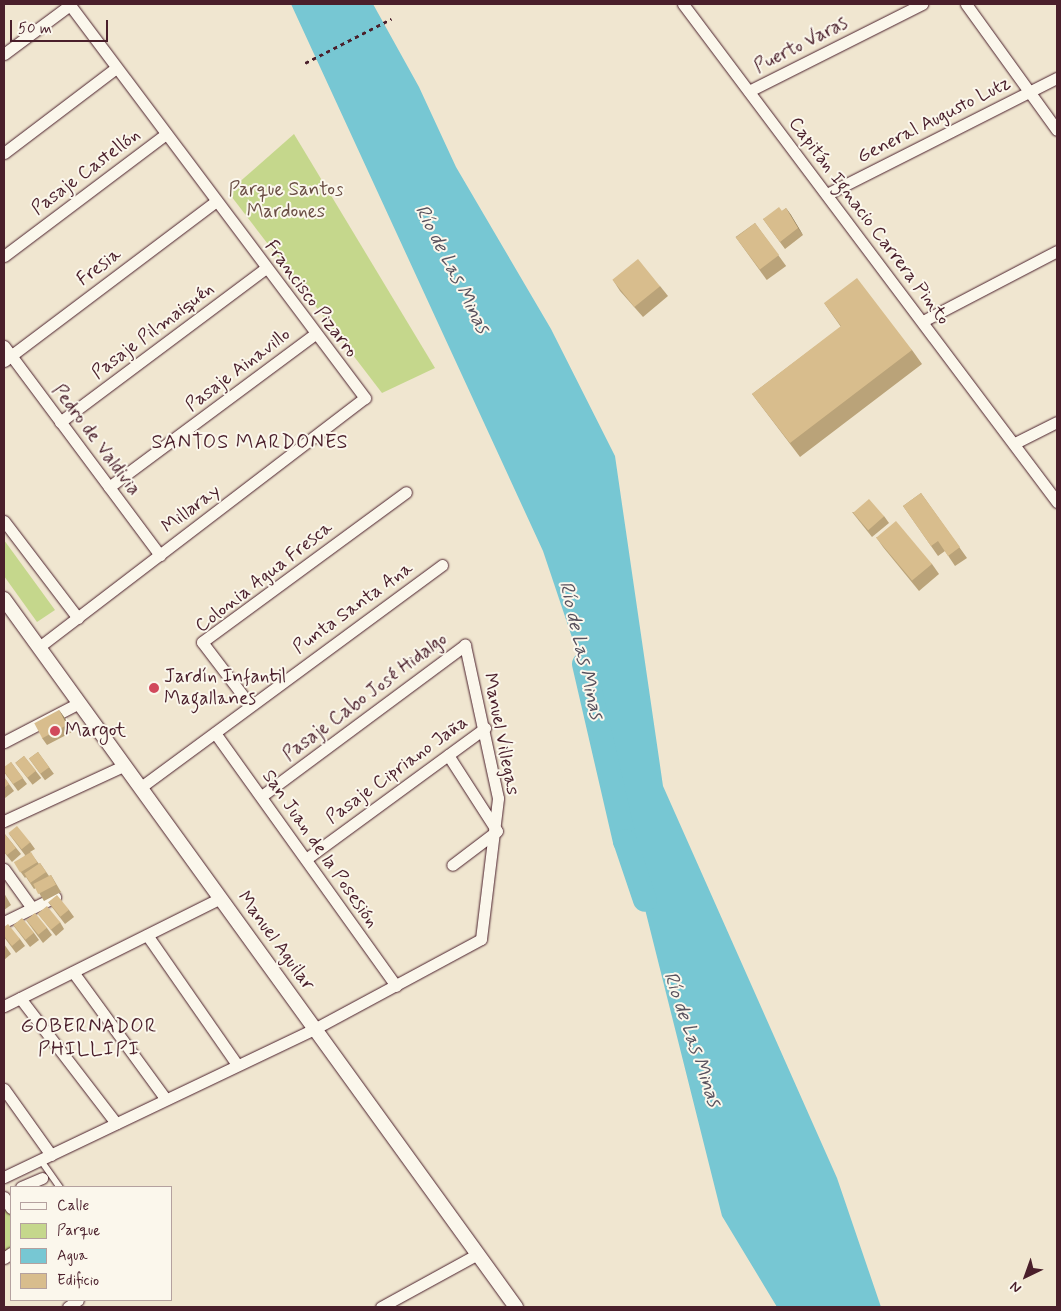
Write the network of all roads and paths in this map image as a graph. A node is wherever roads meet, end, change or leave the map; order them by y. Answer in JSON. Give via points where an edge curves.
{"nodes":[{"id":1,"x":70,"y":4,"type":"edge"},
{"id":2,"x":683,"y":4,"type":"edge"},
{"id":3,"x":922,"y":4,"type":"edge"},
{"id":4,"x":966,"y":4,"type":"edge"},
{"id":5,"x":391,"y":19,"type":"dead end"},
{"id":6,"x":4,"y":54,"type":"edge"},
{"id":7,"x":305,"y":63,"type":"dead end"},
{"id":8,"x":116,"y":68,"type":"junction"},
{"id":9,"x":1057,"y":78,"type":"edge"},
{"id":10,"x":749,"y":91,"type":"junction"},
{"id":11,"x":1030,"y":92,"type":"junction"},
{"id":12,"x":1057,"y":130,"type":"edge"},
{"id":13,"x":166,"y":134,"type":"junction"},
{"id":14,"x":4,"y":153,"type":"edge"},
{"id":15,"x":827,"y":194,"type":"junction"},
{"id":16,"x":216,"y":201,"type":"junction"},
{"id":17,"x":1057,"y":250,"type":"edge"},
{"id":18,"x":4,"y":256,"type":"edge"},
{"id":19,"x":266,"y":268,"type":"junction"},
{"id":20,"x":923,"y":321,"type":"junction"},
{"id":21,"x":315,"y":334,"type":"junction"},
{"id":22,"x":6,"y":354,"type":"edge"},
{"id":23,"x":365,"y":398,"type":"joint"},
{"id":24,"x":60,"y":422,"type":"junction"},
{"id":25,"x":1057,"y":422,"type":"edge"},
{"id":26,"x":1015,"y":443,"type":"junction"},
{"id":27,"x":109,"y":487,"type":"junction"},
{"id":28,"x":406,"y":492,"type":"dead end"},
{"id":29,"x":1057,"y":502,"type":"edge"},
{"id":30,"x":4,"y":521,"type":"edge"},
{"id":31,"x":160,"y":555,"type":"junction"},
{"id":32,"x":442,"y":565,"type":"dead end"},
{"id":33,"x":4,"y":599,"type":"edge"},
{"id":34,"x":78,"y":618,"type":"junction"},
{"id":35,"x":465,"y":645,"type":"joint"},
{"id":36,"x":39,"y":647,"type":"junction"},
{"id":37,"x":80,"y":703,"type":"junction"},
{"id":38,"x":250,"y":705,"type":"junction"},
{"id":39,"x":484,"y":728,"type":"junction"},
{"id":40,"x":215,"y":732,"type":"junction"},
{"id":41,"x":4,"y":742,"type":"edge"},
{"id":42,"x":448,"y":755,"type":"junction"},
{"id":43,"x":125,"y":765,"type":"junction"},
{"id":44,"x":141,"y":787,"type":"junction"},
{"id":45,"x":262,"y":796,"type":"junction"},
{"id":46,"x":4,"y":821,"type":"edge"},
{"id":47,"x":498,"y":831,"type":"junction"},
{"id":48,"x":306,"y":859,"type":"junction"},
{"id":49,"x":452,"y":865,"type":"dead end"},
{"id":50,"x":4,"y":869,"type":"edge"},
{"id":51,"x":55,"y":897,"type":"edge"},
{"id":52,"x":221,"y":898,"type":"junction"},
{"id":53,"x":32,"y":908,"type":"junction"},
{"id":54,"x":4,"y":922,"type":"edge"},
{"id":55,"x":147,"y":935,"type":"junction"},
{"id":56,"x":73,"y":972,"type":"junction"},
{"id":57,"x":396,"y":986,"type":"junction"},
{"id":58,"x":20,"y":998,"type":"junction"},
{"id":59,"x":4,"y":1006,"type":"edge"},
{"id":60,"x":316,"y":1028,"type":"junction"},
{"id":61,"x":236,"y":1063,"type":"junction"},
{"id":62,"x":4,"y":1089,"type":"edge"},
{"id":63,"x":165,"y":1098,"type":"junction"},
{"id":64,"x":116,"y":1123,"type":"junction"},
{"id":65,"x":46,"y":1158,"type":"junction"},
{"id":66,"x":4,"y":1177,"type":"edge"},
{"id":67,"x":42,"y":1178,"type":"dead end"},
{"id":68,"x":23,"y":1186,"type":"edge"},
{"id":69,"x":60,"y":1186,"type":"edge"},
{"id":70,"x":478,"y":1254,"type":"junction"},
{"id":71,"x":381,"y":1307,"type":"edge"},
{"id":72,"x":516,"y":1307,"type":"edge"}],
"edges":[{"from":1,"to":6,"type":"street"},
{"from":1,"to":8,"type":"street","name":"Francisco Pizarro"},
{"from":2,"to":10,"type":"street","name":"Capitán Ignacio Carrera Pinto"},
{"from":3,"to":10,"type":"street","name":"Puerto Varas"},
{"from":4,"to":11,"type":"street"},
{"from":5,"to":7,"type":"path"},
{"from":8,"to":13,"type":"street","name":"Francisco Pizarro"},
{"from":8,"to":14,"type":"street"},
{"from":9,"to":11,"type":"street","name":"General Augusto Lutz"},
{"from":10,"to":15,"type":"street","name":"Capitán Ignacio Carrera Pinto"},
{"from":11,"to":12,"type":"street"},
{"from":11,"to":15,"type":"street","name":"General Augusto Lutz"},
{"from":13,"to":16,"type":"street","name":"Francisco Pizarro"},
{"from":13,"to":18,"type":"street","name":"Pasaje Castellón"},
{"from":15,"to":20,"type":"street","name":"Capitán Ignacio Carrera Pinto"},
{"from":16,"to":19,"type":"street","name":"Francisco Pizarro"},
{"from":16,"to":22,"type":"street","name":"Fresia"},
{"from":17,"to":20,"type":"street"},
{"from":19,"to":21,"type":"street","name":"Francisco Pizarro"},
{"from":19,"to":24,"type":"street","name":"Pasaje Pilmaiquén"},
{"from":20,"to":26,"type":"street","name":"Capitán Ignacio Carrera Pinto"},
{"from":21,"to":23,"type":"street","name":"Francisco Pizarro"},
{"from":21,"to":27,"type":"street","name":"Pasaje Ainavillo"},
{"from":22,"to":24,"type":"street","name":"Pedro de Valdivia"},
{"from":23,"to":31,"type":"street","name":"Millaray"},
{"from":24,"to":27,"type":"street","name":"Pedro de Valdivia"},
{"from":25,"to":26,"type":"street"},
{"from":26,"to":29,"type":"street","name":"Capitán Ignacio Carrera Pinto"},
{"from":27,"to":31,"type":"street","name":"Pedro de Valdivia"},
{"from":28,"to":38,"type":"street","name":"Colonia Agua Fresca","via":[[202,642]]},
{"from":30,"to":34,"type":"street"},
{"from":31,"to":34,"type":"street","name":"Millaray"},
{"from":32,"to":38,"type":"street","name":"Punta Santa Ana"},
{"from":33,"to":36,"type":"street","name":"Manuel Aguilar"},
{"from":34,"to":36,"type":"street","name":"Millaray"},
{"from":35,"to":39,"type":"street","name":"Manuel Villegas"},
{"from":35,"to":45,"type":"street","name":"Pasaje Cabo José Hidalgo"},
{"from":36,"to":37,"type":"street","name":"Manuel Aguilar"},
{"from":37,"to":41,"type":"street"},
{"from":37,"to":43,"type":"street","name":"Manuel Aguilar"},
{"from":38,"to":40,"type":"street","name":"Punta Santa Ana"},
{"from":39,"to":42,"type":"street","name":"Pasaje Cipriano Jaña"},
{"from":39,"to":47,"type":"street","name":"Manuel Villegas","via":[[498,798]]},
{"from":40,"to":44,"type":"street","name":"Punta Santa Ana"},
{"from":40,"to":45,"type":"street","name":"San Juan de la Posesión"},
{"from":42,"to":47,"type":"street","name":"Manuel Villegas"},
{"from":42,"to":48,"type":"street","name":"Pasaje Cipriano Jaña"},
{"from":43,"to":44,"type":"street","name":"Manuel Aguilar"},
{"from":43,"to":46,"type":"street"},
{"from":44,"to":52,"type":"street","name":"Manuel Aguilar"},
{"from":45,"to":48,"type":"street","name":"San Juan de la Posesión"},
{"from":47,"to":49,"type":"street"},
{"from":47,"to":57,"type":"street","name":"Manuel Villegas","via":[[481,939]]},
{"from":48,"to":57,"type":"street","name":"San Juan de la Posesión"},
{"from":50,"to":53,"type":"street"},
{"from":51,"to":53,"type":"street"},
{"from":52,"to":55,"type":"street"},
{"from":52,"to":60,"type":"street","name":"Manuel Aguilar"},
{"from":53,"to":54,"type":"street"},
{"from":55,"to":56,"type":"street"},
{"from":55,"to":61,"type":"street"},
{"from":56,"to":58,"type":"street"},
{"from":56,"to":63,"type":"street"},
{"from":57,"to":60,"type":"street"},
{"from":58,"to":59,"type":"street"},
{"from":58,"to":64,"type":"street"},
{"from":60,"to":61,"type":"street"},
{"from":60,"to":70,"type":"street","name":"Manuel Aguilar"},
{"from":61,"to":63,"type":"street"},
{"from":62,"to":65,"type":"street"},
{"from":63,"to":64,"type":"street"},
{"from":64,"to":65,"type":"street"},
{"from":65,"to":66,"type":"street"},
{"from":65,"to":69,"type":"lane"},
{"from":67,"to":68,"type":"street"},
{"from":70,"to":71,"type":"street"},
{"from":70,"to":72,"type":"street","name":"Manuel Aguilar"}]}
